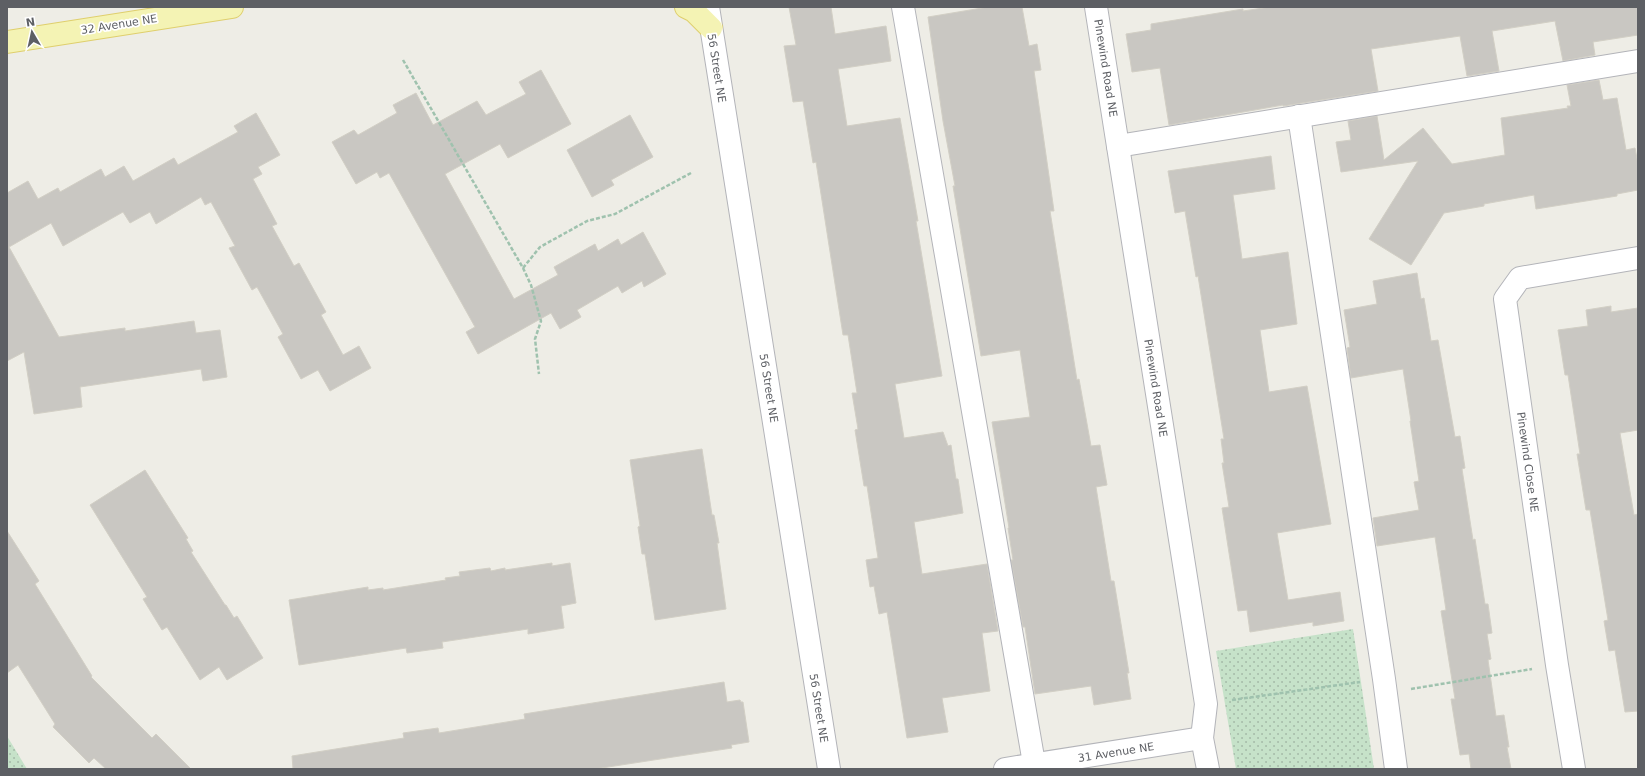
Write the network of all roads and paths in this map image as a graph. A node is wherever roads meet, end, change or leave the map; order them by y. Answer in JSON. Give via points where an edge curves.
{"nodes":[{"id":1,"x":232,"y":7,"type":"edge"},
{"id":2,"x":686,"y":7,"type":"edge"},
{"id":3,"x":903,"y":7,"type":"edge"},
{"id":4,"x":1096,"y":7,"type":"edge"},
{"id":5,"x":709,"y":18,"type":"edge"},
{"id":6,"x":7,"y":42,"type":"edge"},
{"id":7,"x":403,"y":60,"type":"dead end"},
{"id":8,"x":1638,"y":61,"type":"edge"},
{"id":9,"x":1300,"y":116,"type":"junction"},
{"id":10,"x":1118,"y":146,"type":"junction"},
{"id":11,"x":691,"y":173,"type":"dead end"},
{"id":12,"x":1638,"y":258,"type":"edge"},
{"id":13,"x":523,"y":268,"type":"junction"},
{"id":14,"x":539,"y":374,"type":"dead end"},
{"id":15,"x":1202,"y":738,"type":"junction"},
{"id":16,"x":1034,"y":767,"type":"edge"},
{"id":17,"x":829,"y":769,"type":"edge"},
{"id":18,"x":1006,"y":769,"type":"edge"},
{"id":19,"x":1208,"y":769,"type":"edge"},
{"id":20,"x":1396,"y":769,"type":"edge"},
{"id":21,"x":1574,"y":769,"type":"edge"}],
"edges":[{"from":1,"to":6,"type":"main road","name":"32 Avenue NE"},
{"from":2,"to":5,"type":"main road"},
{"from":3,"to":16,"type":"street"},
{"from":4,"to":10,"type":"street","name":"Pinewind Road NE"},
{"from":5,"to":17,"type":"street","name":"56 Street NE"},
{"from":7,"to":13,"type":"path"},
{"from":8,"to":9,"type":"street"},
{"from":9,"to":10,"type":"street"},
{"from":9,"to":20,"type":"street"},
{"from":10,"to":15,"type":"street","name":"Pinewind Road NE","via":[[1206,704]]},
{"from":11,"to":13,"type":"path","via":[[615,214],[587,221],[540,247]]},
{"from":12,"to":21,"type":"street","name":"Pinewind Close NE","via":[[1520,278],[1505,299]]},
{"from":13,"to":14,"type":"path","via":[[541,320],[535,340]]},
{"from":15,"to":16,"type":"street","name":"31 Avenue NE"},
{"from":15,"to":19,"type":"street","name":"Pinewind Road NE"},
{"from":16,"to":18,"type":"street","name":"31 Avenue NE"}]}
